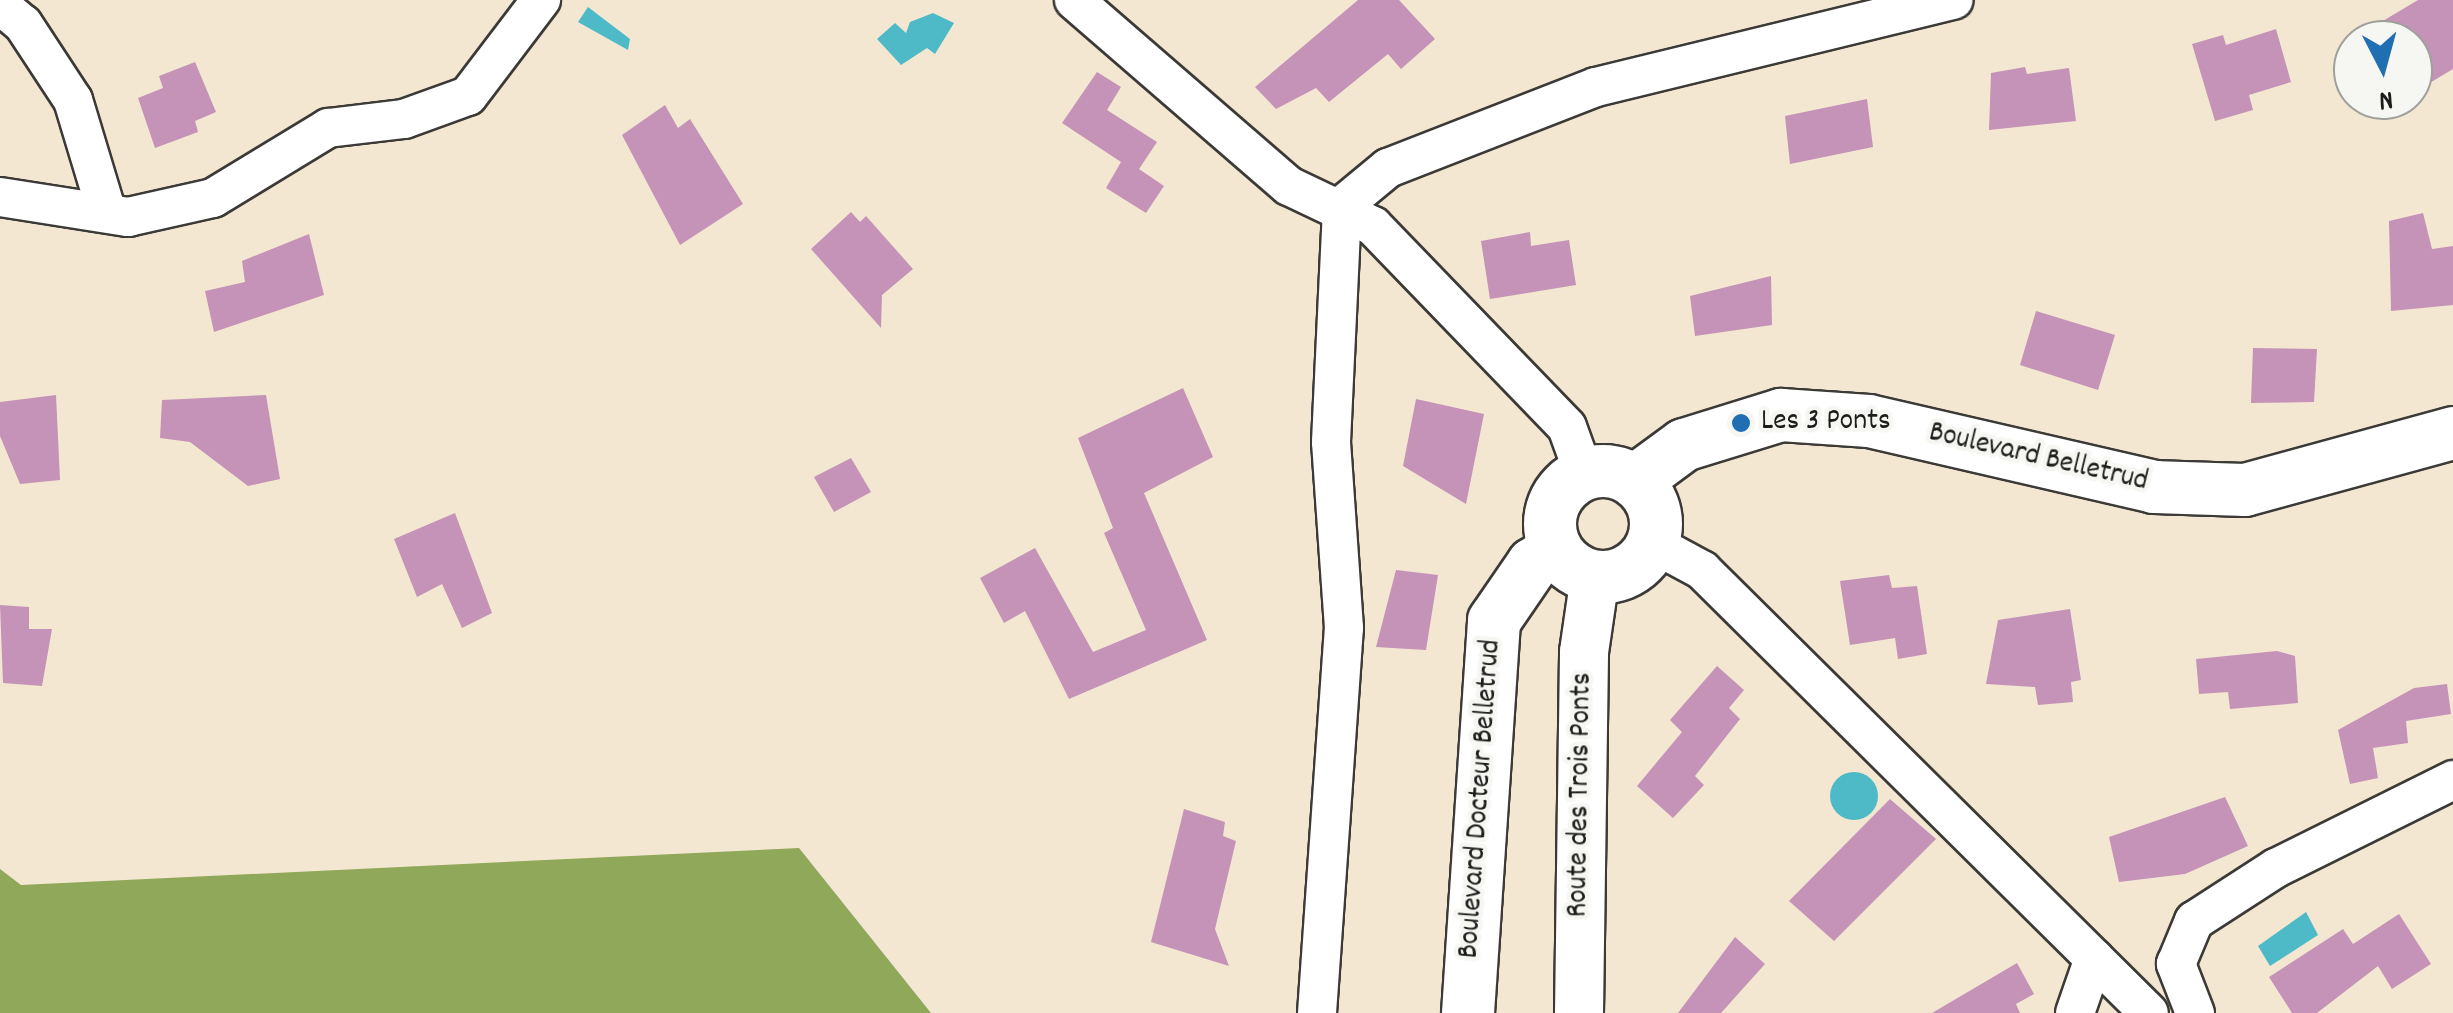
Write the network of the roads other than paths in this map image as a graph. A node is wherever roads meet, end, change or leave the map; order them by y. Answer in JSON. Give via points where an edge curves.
{"nodes":[{"id":1,"x":541,"y":0,"type":"edge"},
{"id":2,"x":1074,"y":0,"type":"edge"},
{"id":3,"x":1954,"y":0,"type":"edge"},
{"id":4,"x":0,"y":6,"type":"edge"},
{"id":5,"x":0,"y":197,"type":"edge"},
{"id":6,"x":1342,"y":206,"type":"junction"},
{"id":7,"x":106,"y":209,"type":"junction"},
{"id":8,"x":2453,"y":433,"type":"edge"},
{"id":9,"x":1584,"y":474,"type":"junction"},
{"id":10,"x":1634,"y":481,"type":"junction"},
{"id":11,"x":1652,"y":543,"type":"junction"},
{"id":12,"x":1575,"y":563,"type":"junction"},
{"id":13,"x":2453,"y":780,"type":"edge"},
{"id":14,"x":2094,"y":958,"type":"junction"},
{"id":15,"x":1317,"y":1013,"type":"edge"},
{"id":16,"x":1468,"y":1013,"type":"edge"},
{"id":17,"x":1579,"y":1013,"type":"edge"},
{"id":18,"x":2076,"y":1013,"type":"edge"},
{"id":19,"x":2150,"y":1013,"type":"edge"},
{"id":20,"x":2195,"y":1013,"type":"edge"}],
"edges":[{"from":1,"to":7,"type":"street","via":[[468,96],[404,119],[328,128],[213,198],[159,217]]},
{"from":2,"to":6,"type":"street","via":[[1289,186]]},
{"from":3,"to":6,"type":"street","via":[[1596,87],[1388,168]]},
{"from":4,"to":7,"type":"street","via":[[23,24],[73,100]]},
{"from":5,"to":7,"type":"street"},
{"from":6,"to":9,"type":"street","via":[[1373,226],[1567,427]]},
{"from":6,"to":15,"type":"street","via":[[1331,442],[1344,628]]},
{"from":8,"to":10,"type":"main road","name":"Boulevard Belletrud","via":[[2245,490],[2154,487],[1869,421],[1780,415],[1684,444]]},
{"from":9,"to":10,"type":"main road"},
{"from":9,"to":12,"type":"main road","via":[[1552,506]]},
{"from":10,"to":11,"type":"main road","via":[[1651,500]]},
{"from":11,"to":12,"type":"main road","via":[[1636,566]]},
{"from":11,"to":14,"type":"street","via":[[1702,570]]},
{"from":12,"to":16,"type":"main road","name":"Boulevard Docteur Belletrud","via":[[1533,564],[1494,621]]},
{"from":12,"to":17,"type":"street","name":"Route des Trois Ponts","via":[[1584,652]]},
{"from":13,"to":20,"type":"street","via":[[2276,868],[2194,921],[2176,964]]},
{"from":14,"to":18,"type":"street"},
{"from":14,"to":19,"type":"street"}]}
